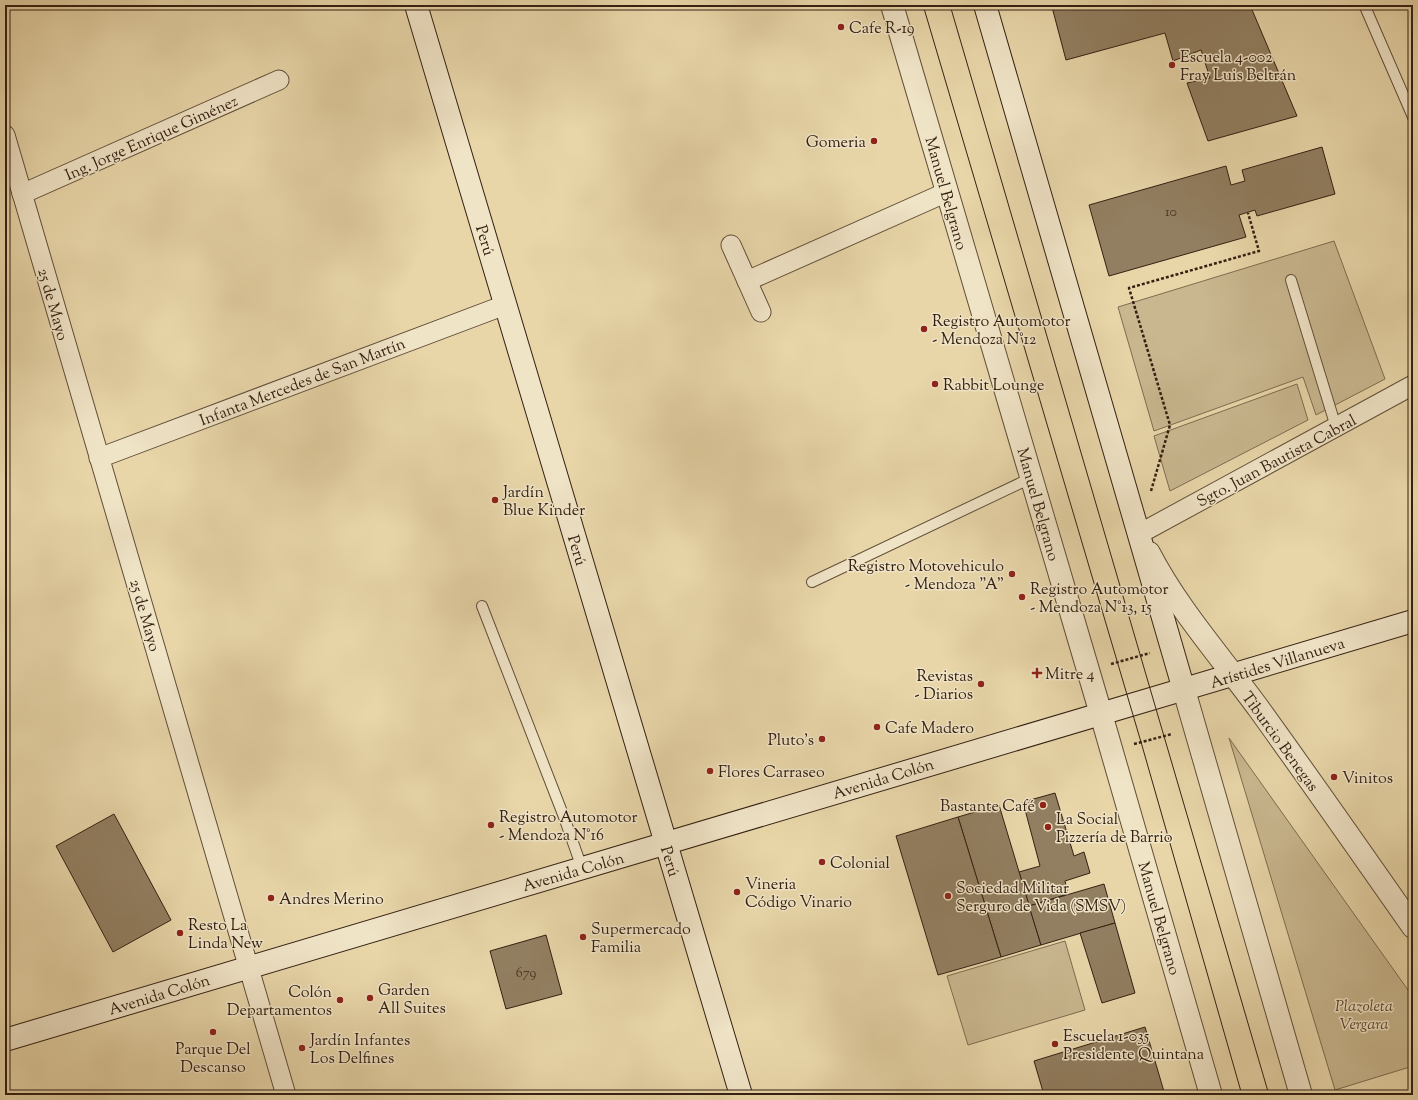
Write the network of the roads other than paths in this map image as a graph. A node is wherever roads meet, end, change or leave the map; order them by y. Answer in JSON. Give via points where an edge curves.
{"nodes":[{"id":1,"x":416,"y":5,"type":"edge"},
{"id":2,"x":892,"y":5,"type":"edge"},
{"id":3,"x":985,"y":5,"type":"edge"},
{"id":4,"x":1366,"y":9,"type":"dead end"},
{"id":5,"x":279,"y":80,"type":"dead end"},
{"id":6,"x":1413,"y":116,"type":"edge"},
{"id":7,"x":5,"y":135,"type":"edge"},
{"id":8,"x":947,"y":192,"type":"junction"},
{"id":9,"x":22,"y":194,"type":"junction"},
{"id":10,"x":731,"y":245,"type":"dead end"},
{"id":11,"x":1291,"y":280,"type":"dead end"},
{"id":12,"x":747,"y":281,"type":"junction"},
{"id":13,"x":505,"y":305,"type":"junction"},
{"id":14,"x":761,"y":312,"type":"dead end"},
{"id":15,"x":1413,"y":385,"type":"edge"},
{"id":16,"x":1336,"y":427,"type":"junction"},
{"id":17,"x":100,"y":458,"type":"junction"},
{"id":18,"x":1032,"y":478,"type":"junction"},
{"id":19,"x":1139,"y":534,"type":"junction"},
{"id":20,"x":812,"y":582,"type":"dead end"},
{"id":21,"x":482,"y":606,"type":"dead end"},
{"id":22,"x":1413,"y":621,"type":"edge"},
{"id":23,"x":1233,"y":675,"type":"junction"},
{"id":24,"x":1184,"y":690,"type":"junction"},
{"id":25,"x":1141,"y":702,"type":"joint"},
{"id":26,"x":1101,"y":714,"type":"junction"},
{"id":27,"x":666,"y":843,"type":"junction"},
{"id":28,"x":582,"y":868,"type":"junction"},
{"id":29,"x":1413,"y":927,"type":"edge"},
{"id":30,"x":248,"y":968,"type":"junction"},
{"id":31,"x":5,"y":1040,"type":"edge"},
{"id":32,"x":286,"y":1095,"type":"edge"},
{"id":33,"x":740,"y":1095,"type":"edge"},
{"id":34,"x":1211,"y":1095,"type":"edge"},
{"id":35,"x":1301,"y":1095,"type":"edge"}],
"edges":[{"from":1,"to":13,"type":"main road","name":"Perú"},
{"from":2,"to":8,"type":"main road","name":"Manuel Belgrano"},
{"from":3,"to":19,"type":"main road"},
{"from":4,"to":6,"type":"lane"},
{"from":5,"to":9,"type":"street","name":"Ing. Jorge Enrique Giménez"},
{"from":7,"to":9,"type":"street","name":"25 de Mayo"},
{"from":8,"to":12,"type":"street"},
{"from":8,"to":18,"type":"main road","name":"Manuel Belgrano"},
{"from":9,"to":17,"type":"street","name":"25 de Mayo"},
{"from":10,"to":12,"type":"street"},
{"from":11,"to":16,"type":"lane"},
{"from":12,"to":14,"type":"street"},
{"from":13,"to":17,"type":"street","name":"Infanta Mercedes de San Martín"},
{"from":13,"to":27,"type":"main road","name":"Perú"},
{"from":15,"to":16,"type":"street","name":"Sgto. Juan Bautista Cabral"},
{"from":16,"to":19,"type":"street","name":"Sgto. Juan Bautista Cabral"},
{"from":17,"to":30,"type":"street","name":"25 de Mayo"},
{"from":18,"to":20,"type":"lane"},
{"from":18,"to":26,"type":"main road","name":"Manuel Belgrano"},
{"from":19,"to":23,"type":"main road","name":"Tiburcio Benegas","via":[[1182,608]]},
{"from":19,"to":24,"type":"main road"},
{"from":21,"to":28,"type":"lane"},
{"from":22,"to":23,"type":"main road","name":"Arístides Villanueva"},
{"from":23,"to":24,"type":"main road","name":"Arístides Villanueva"},
{"from":23,"to":29,"type":"main road","name":"Tiburcio Benegas"},
{"from":24,"to":25,"type":"main road","name":"Arístides Villanueva"},
{"from":24,"to":35,"type":"main road"},
{"from":25,"to":26,"type":"main road","name":"Avenida Colón"},
{"from":26,"to":27,"type":"main road","name":"Avenida Colón"},
{"from":26,"to":34,"type":"main road","name":"Manuel Belgrano"},
{"from":27,"to":28,"type":"main road","name":"Avenida Colón"},
{"from":27,"to":33,"type":"main road","name":"Perú"},
{"from":28,"to":30,"type":"main road","name":"Avenida Colón"},
{"from":30,"to":31,"type":"main road","name":"Avenida Colón"},
{"from":30,"to":32,"type":"street","name":"25 de Mayo"}]}
